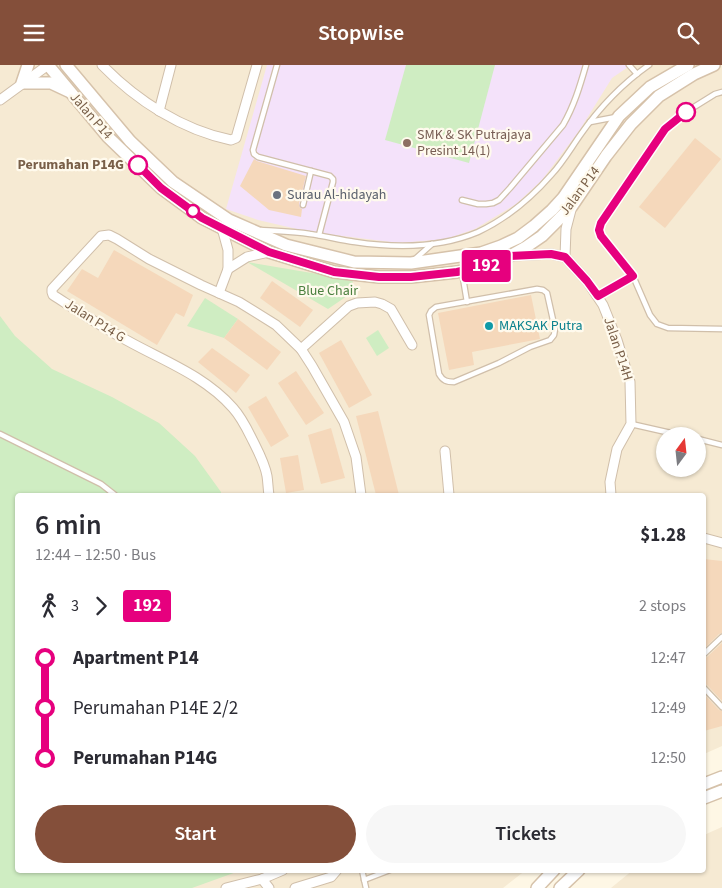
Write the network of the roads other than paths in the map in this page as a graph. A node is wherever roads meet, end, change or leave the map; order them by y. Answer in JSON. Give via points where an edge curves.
{"nodes":[{"id":1,"x":28,"y":65,"type":"edge"},
{"id":2,"x":48,"y":65,"type":"edge"},
{"id":3,"x":66,"y":65,"type":"edge"},
{"id":4,"x":102,"y":65,"type":"edge"},
{"id":5,"x":171,"y":65,"type":"edge"},
{"id":6,"x":257,"y":65,"type":"edge"},
{"id":7,"x":276,"y":65,"type":"edge"},
{"id":8,"x":586,"y":65,"type":"edge"},
{"id":9,"x":629,"y":65,"type":"edge"},
{"id":10,"x":650,"y":65,"type":"edge"},
{"id":11,"x":688,"y":65,"type":"edge"},
{"id":12,"x":714,"y":65,"type":"edge"},
{"id":13,"x":637,"y":74,"type":"junction"},
{"id":14,"x":22,"y":83,"type":"junction"},
{"id":15,"x":71,"y":92,"type":"junction"},
{"id":16,"x":722,"y":92,"type":"edge"},
{"id":17,"x":0,"y":100,"type":"edge"},
{"id":18,"x":159,"y":111,"type":"junction"},
{"id":19,"x":618,"y":116,"type":"junction"},
{"id":20,"x":590,"y":123,"type":"junction"},
{"id":21,"x":311,"y":171,"type":"junction"},
{"id":22,"x":462,"y":200,"type":"dead end"},
{"id":23,"x":303,"y":205,"type":"dead end"},
{"id":24,"x":572,"y":206,"type":"junction"},
{"id":25,"x":222,"y":228,"type":"junction"},
{"id":26,"x":252,"y":230,"type":"junction"},
{"id":27,"x":319,"y":235,"type":"junction"},
{"id":28,"x":433,"y":243,"type":"junction"},
{"id":29,"x":269,"y":252,"type":"junction"},
{"id":30,"x":510,"y":256,"type":"junction"},
{"id":31,"x":565,"y":257,"type":"junction"},
{"id":32,"x":411,"y":263,"type":"junction"},
{"id":33,"x":228,"y":269,"type":"junction"},
{"id":34,"x":462,"y":271,"type":"junction"},
{"id":35,"x":633,"y":276,"type":"junction"},
{"id":36,"x":218,"y":293,"type":"junction"},
{"id":37,"x":598,"y":296,"type":"junction"},
{"id":38,"x":467,"y":302,"type":"junction"},
{"id":39,"x":722,"y":329,"type":"edge"},
{"id":40,"x":412,"y":345,"type":"dead end"},
{"id":41,"x":300,"y":349,"type":"junction"},
{"id":42,"x":631,"y":424,"type":"junction"},
{"id":43,"x":656,"y":430,"type":"edge"},
{"id":44,"x":0,"y":434,"type":"edge"},
{"id":45,"x":706,"y":441,"type":"edge"},
{"id":46,"x":722,"y":445,"type":"edge"},
{"id":47,"x":445,"y":451,"type":"dead end"},
{"id":48,"x":113,"y":493,"type":"edge"},
{"id":49,"x":268,"y":493,"type":"edge"},
{"id":50,"x":361,"y":493,"type":"edge"},
{"id":51,"x":449,"y":493,"type":"edge"},
{"id":52,"x":611,"y":493,"type":"edge"},
{"id":53,"x":706,"y":539,"type":"edge"},
{"id":54,"x":722,"y":543,"type":"edge"},
{"id":55,"x":722,"y":637,"type":"edge"},
{"id":56,"x":706,"y":652,"type":"edge"},
{"id":57,"x":706,"y":690,"type":"edge"},
{"id":58,"x":722,"y":707,"type":"edge"},
{"id":59,"x":722,"y":777,"type":"edge"},
{"id":60,"x":706,"y":783,"type":"edge"},
{"id":61,"x":722,"y":791,"type":"edge"},
{"id":62,"x":706,"y":797,"type":"edge"},
{"id":63,"x":276,"y":873,"type":"edge"},
{"id":64,"x":334,"y":873,"type":"edge"},
{"id":65,"x":363,"y":873,"type":"edge"},
{"id":66,"x":382,"y":873,"type":"edge"},
{"id":67,"x":544,"y":873,"type":"edge"},
{"id":68,"x":551,"y":873,"type":"edge"},
{"id":69,"x":572,"y":873,"type":"edge"},
{"id":70,"x":262,"y":879,"type":"junction"},
{"id":71,"x":364,"y":880,"type":"junction"},
{"id":72,"x":226,"y":888,"type":"edge"},
{"id":73,"x":269,"y":888,"type":"edge"},
{"id":74,"x":295,"y":888,"type":"edge"},
{"id":75,"x":366,"y":888,"type":"edge"},
{"id":76,"x":537,"y":888,"type":"edge"},
{"id":77,"x":560,"y":888,"type":"edge"}],
"edges":[{"from":1,"to":14,"type":"main road"},
{"from":2,"to":14,"type":"street"},
{"from":2,"to":15,"type":"main road","name":"Jalan P14"},
{"from":3,"to":26,"type":"main road","name":"Jalan P14","via":[[130,141],[173,183]]},
{"from":4,"to":18,"type":"street","via":[[116,80]]},
{"from":5,"to":18,"type":"street"},
{"from":6,"to":18,"type":"street","via":[[236,138],[231,141],[192,128]]},
{"from":7,"to":21,"type":"lane","via":[[254,154]]},
{"from":8,"to":22,"type":"lane","via":[[574,105],[563,125],[499,200],[486,204]]},
{"from":9,"to":13,"type":"lane"},
{"from":10,"to":13,"type":"lane"},
{"from":11,"to":19,"type":"main road","name":"Jalan P14","via":[[650,87]]},
{"from":12,"to":24,"type":"main road","name":"Jalan P14","via":[[659,96],[631,124]]},
{"from":13,"to":20,"type":"lane","via":[[612,95]]},
{"from":14,"to":15,"type":"main road","via":[[51,83]]},
{"from":14,"to":17,"type":"street"},
{"from":15,"to":25,"type":"main road","name":"Jalan P14","via":[[108,137],[161,188],[202,218]]},
{"from":16,"to":35,"type":"lane","via":[[686,112],[665,129],[601,223],[601,236]]},
{"from":19,"to":20,"type":"lane"},
{"from":19,"to":32,"type":"main road","name":"Jalan P14","via":[[563,197],[523,234],[481,253]]},
{"from":20,"to":28,"type":"lane","via":[[554,172],[519,205],[477,232]]},
{"from":21,"to":23,"type":"lane"},
{"from":21,"to":27,"type":"lane","via":[[333,179]]},
{"from":24,"to":30,"type":"main road","name":"Jalan P14","via":[[542,236]]},
{"from":24,"to":31,"type":"street","via":[[566,229]]},
{"from":25,"to":29,"type":"main road","name":"Jalan P14"},
{"from":25,"to":33,"type":"street","via":[[228,250]]},
{"from":26,"to":27,"type":"lane"},
{"from":26,"to":32,"type":"main road","name":"Jalan P14","via":[[286,245],[354,262]]},
{"from":27,"to":28,"type":"lane","via":[[387,245]]},
{"from":28,"to":32,"type":"lane"},
{"from":29,"to":33,"type":"street","via":[[247,257]]},
{"from":29,"to":34,"type":"main road","name":"Jalan P14","via":[[334,272],[379,277]]},
{"from":30,"to":31,"type":"street","via":[[551,254]]},
{"from":30,"to":34,"type":"main road","name":"Jalan P14"},
{"from":31,"to":37,"type":"street","name":"Jalan P14H"},
{"from":33,"to":36,"type":"street"},
{"from":34,"to":38,"type":"lane"},
{"from":35,"to":37,"type":"lane"},
{"from":35,"to":39,"type":"lane","via":[[657,324],[668,328]]},
{"from":36,"to":41,"type":"street","name":"Jalan P14 G","via":[[276,325]]},
{"from":36,"to":49,"type":"street","name":"Jalan P14 G","via":[[109,235],[101,236],[52,289],[53,295],[100,326],[203,382],[234,408],[267,474]]},
{"from":37,"to":42,"type":"street","name":"Jalan P14H","via":[[630,382]]},
{"from":38,"to":38,"type":"lane","via":[[543,290],[547,293],[554,335],[550,340],[499,363],[447,382],[439,374],[429,315],[436,307]]},
{"from":40,"to":41,"type":"street","via":[[391,309],[375,302],[349,306]]},
{"from":41,"to":50,"type":"street","name":"Jalan P14 G","via":[[344,422],[356,457]]},
{"from":42,"to":43,"type":"lane"},
{"from":42,"to":52,"type":"street","via":[[617,449]]},
{"from":44,"to":48,"type":"lane"},
{"from":45,"to":46,"type":"lane"},
{"from":47,"to":51,"type":"street"},
{"from":53,"to":54,"type":"street"},
{"from":55,"to":56,"type":"lane"},
{"from":57,"to":58,"type":"lane"},
{"from":59,"to":60,"type":"main road"},
{"from":61,"to":62,"type":"main road"},
{"from":63,"to":70,"type":"street"},
{"from":64,"to":74,"type":"street"},
{"from":65,"to":71,"type":"lane"},
{"from":66,"to":71,"type":"lane"},
{"from":67,"to":76,"type":"main road"},
{"from":68,"to":76,"type":"main road"},
{"from":69,"to":77,"type":"main road"},
{"from":70,"to":72,"type":"street"},
{"from":70,"to":73,"type":"street"},
{"from":71,"to":75,"type":"lane"}]}
